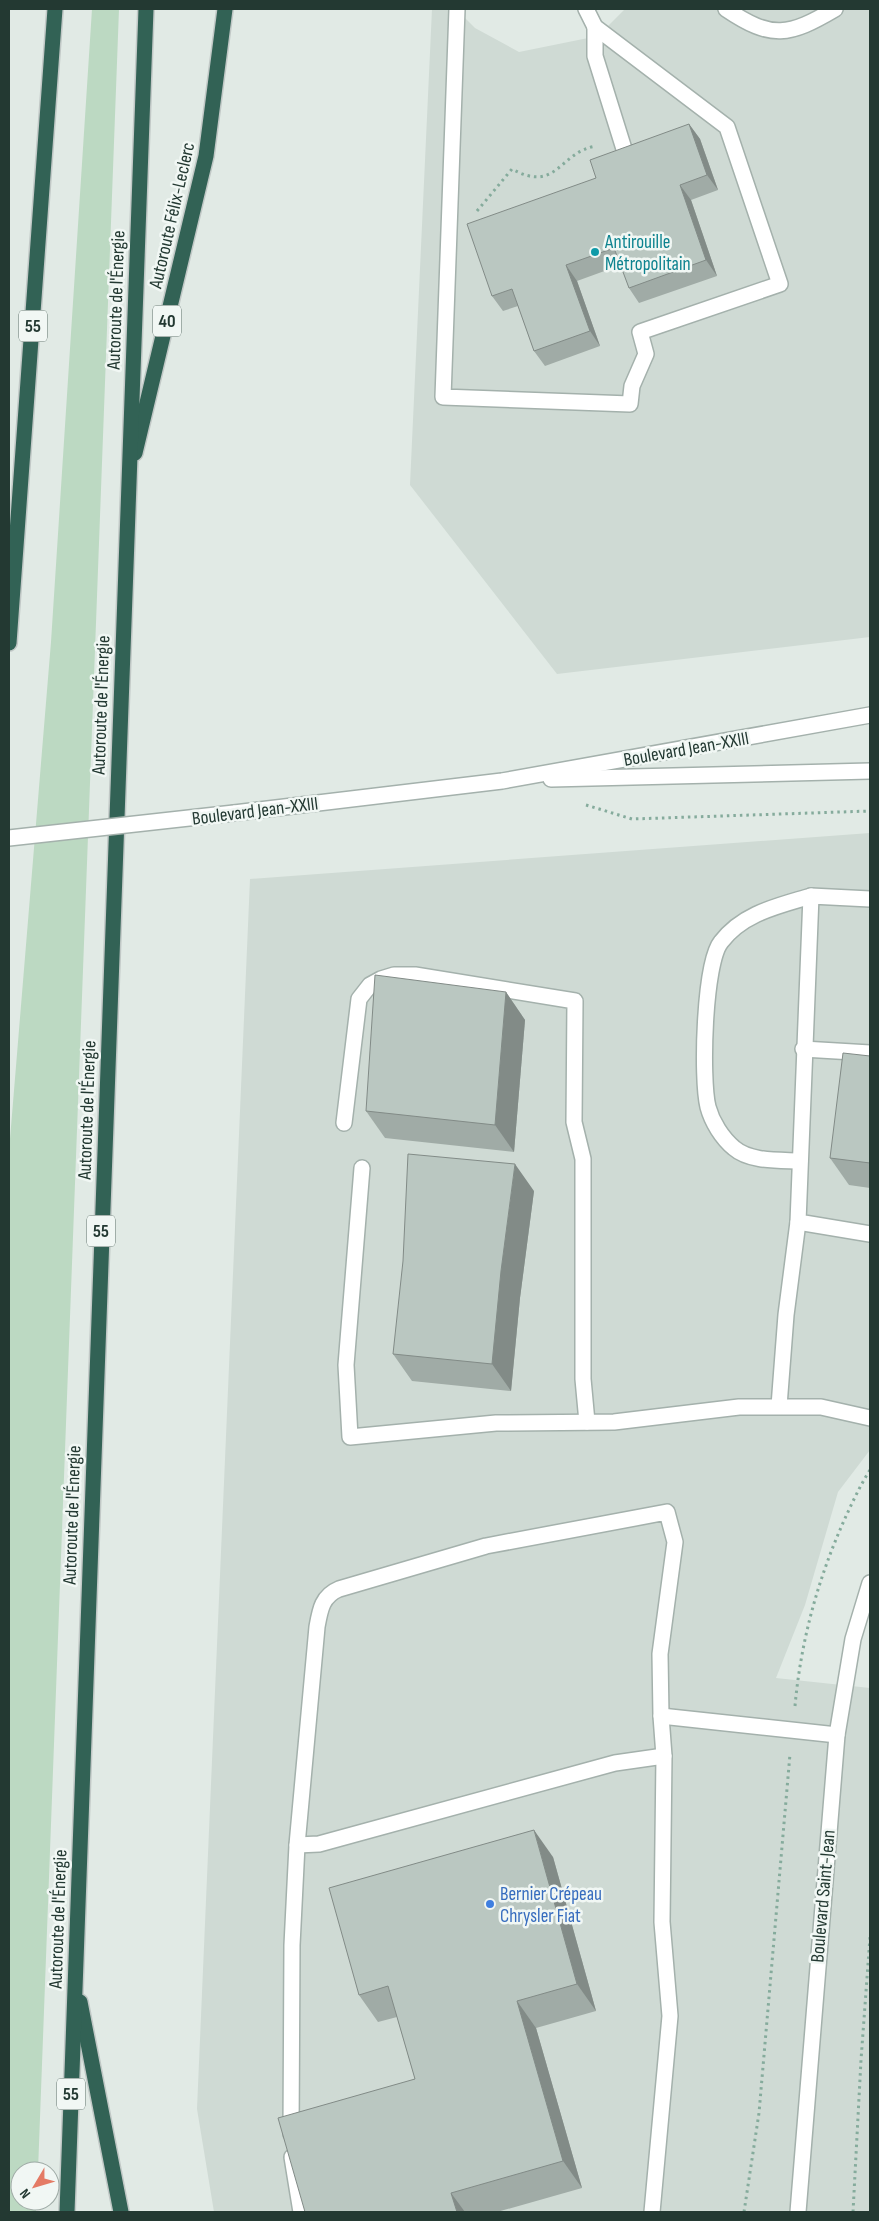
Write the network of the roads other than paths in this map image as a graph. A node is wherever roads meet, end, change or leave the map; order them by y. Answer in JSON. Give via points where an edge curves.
{"nodes":[{"id":1,"x":55,"y":9,"type":"edge"},
{"id":2,"x":146,"y":9,"type":"edge"},
{"id":3,"x":225,"y":9,"type":"edge"},
{"id":4,"x":457,"y":9,"type":"edge"},
{"id":5,"x":586,"y":9,"type":"edge"},
{"id":6,"x":726,"y":9,"type":"edge"},
{"id":7,"x":835,"y":9,"type":"edge"},
{"id":8,"x":596,"y":27,"type":"junction"},
{"id":9,"x":629,"y":165,"type":"edge"},
{"id":10,"x":128,"y":486,"type":"junction"},
{"id":11,"x":9,"y":642,"type":"edge"},
{"id":12,"x":870,"y":715,"type":"edge"},
{"id":13,"x":870,"y":771,"type":"edge"},
{"id":14,"x":502,"y":780,"type":"junction"},
{"id":15,"x":9,"y":838,"type":"edge"},
{"id":16,"x":811,"y":896,"type":"junction"},
{"id":17,"x":870,"y":899,"type":"edge"},
{"id":18,"x":803,"y":1048,"type":"junction"},
{"id":19,"x":870,"y":1053,"type":"edge"},
{"id":20,"x":344,"y":1123,"type":"dead end"},
{"id":21,"x":800,"y":1161,"type":"junction"},
{"id":22,"x":362,"y":1168,"type":"dead end"},
{"id":23,"x":798,"y":1222,"type":"junction"},
{"id":24,"x":870,"y":1234,"type":"edge"},
{"id":25,"x":779,"y":1406,"type":"junction"},
{"id":26,"x":870,"y":1418,"type":"edge"},
{"id":27,"x":587,"y":1422,"type":"junction"},
{"id":28,"x":870,"y":1582,"type":"edge"},
{"id":29,"x":661,"y":1716,"type":"junction"},
{"id":30,"x":837,"y":1735,"type":"junction"},
{"id":31,"x":664,"y":1756,"type":"junction"},
{"id":32,"x":297,"y":1845,"type":"junction"},
{"id":33,"x":75,"y":1976,"type":"junction"},
{"id":34,"x":67,"y":2212,"type":"edge"},
{"id":35,"x":121,"y":2212,"type":"edge"},
{"id":36,"x":301,"y":2212,"type":"edge"},
{"id":37,"x":652,"y":2212,"type":"edge"},
{"id":38,"x":798,"y":2212,"type":"edge"}],
"edges":[{"from":1,"to":11,"type":"highway","number":"55"},
{"from":2,"to":10,"type":"highway","name":"Autoroute de l'Énergie","number":"55"},
{"from":3,"to":10,"type":"highway","name":"Autoroute Félix-Leclerc","number":"40","via":[[206,156]]},
{"from":4,"to":8,"type":"street","via":[[443,397],[630,404],[632,386],[646,354],[640,332],[780,284],[727,126]]},
{"from":5,"to":8,"type":"street"},
{"from":6,"to":7,"type":"street","via":[[754,26],[784,31],[808,25]]},
{"from":8,"to":9,"type":"street","via":[[595,56]]},
{"from":10,"to":33,"type":"highway","name":"Autoroute de l'Énergie","number":"55"},
{"from":12,"to":14,"type":"street","name":"Boulevard Jean-XXIII"},
{"from":13,"to":14,"type":"street","name":"Boulevard Jean-XXIII"},
{"from":14,"to":15,"type":"street","name":"Boulevard Jean-XXIII","bridge":true},
{"from":16,"to":17,"type":"street"},
{"from":16,"to":18,"type":"street"},
{"from":16,"to":21,"type":"street","via":[[751,916],[719,944],[712,962],[706,1038],[706,1094],[711,1115],[721,1134],[735,1149],[748,1156]]},
{"from":18,"to":19,"type":"street"},
{"from":18,"to":21,"type":"street"},
{"from":20,"to":27,"type":"street","via":[[359,999],[376,982],[394,975],[415,975],[575,1001],[574,1122],[583,1159],[583,1379]]},
{"from":21,"to":23,"type":"street"},
{"from":22,"to":27,"type":"street","via":[[346,1365],[350,1437],[496,1423]]},
{"from":23,"to":24,"type":"street"},
{"from":23,"to":25,"type":"street"},
{"from":25,"to":26,"type":"street","via":[[821,1407]]},
{"from":25,"to":27,"type":"street"},
{"from":28,"to":30,"type":"street","name":"Boulevard Saint-Jean","via":[[853,1640]]},
{"from":29,"to":30,"type":"street"},
{"from":29,"to":31,"type":"street"},
{"from":29,"to":32,"type":"street","via":[[660,1654],[675,1542],[667,1512],[486,1546],[339,1589],[325,1599],[317,1627]]},
{"from":30,"to":38,"type":"street","name":"Boulevard Saint-Jean"},
{"from":31,"to":32,"type":"street","via":[[615,1763],[320,1844]]},
{"from":31,"to":37,"type":"street","via":[[662,1922],[670,2016]]},
{"from":32,"to":36,"type":"street","via":[[292,1945],[291,2133]]},
{"from":33,"to":34,"type":"highway","name":"Autoroute de l'Énergie","number":"55"},
{"from":33,"to":35,"type":"highway"}]}
